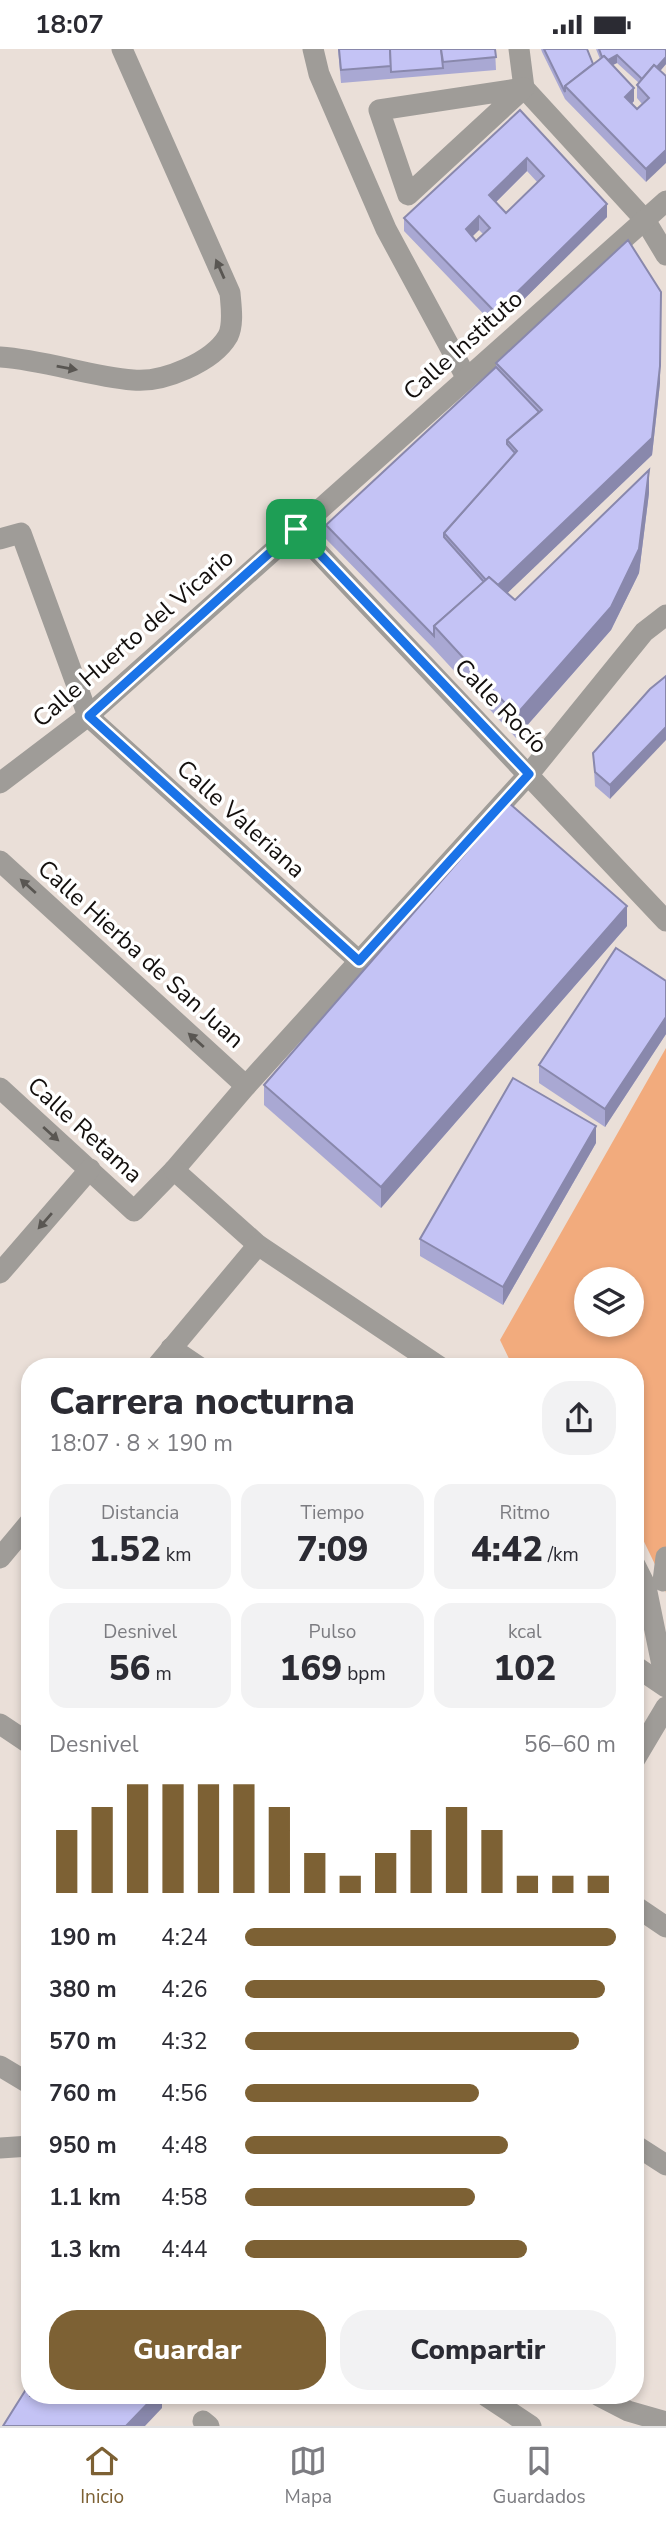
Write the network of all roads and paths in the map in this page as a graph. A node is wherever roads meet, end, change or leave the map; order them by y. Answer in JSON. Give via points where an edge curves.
{"nodes":[{"id":1,"x":122,"y":49,"type":"edge"},
{"id":2,"x":313,"y":49,"type":"edge"},
{"id":3,"x":519,"y":49,"type":"edge"},
{"id":4,"x":524,"y":87,"type":"junction"},
{"id":5,"x":666,"y":201,"type":"edge"},
{"id":6,"x":645,"y":219,"type":"junction"},
{"id":7,"x":666,"y":255,"type":"edge"},
{"id":8,"x":3,"y":352,"type":"edge"},
{"id":9,"x":466,"y":377,"type":"junction"},
{"id":10,"x":296,"y":529,"type":"junction"},
{"id":11,"x":0,"y":539,"type":"edge"},
{"id":12,"x":666,"y":615,"type":"edge"},
{"id":13,"x":89,"y":716,"type":"junction"},
{"id":14,"x":529,"y":774,"type":"junction"},
{"id":15,"x":0,"y":783,"type":"edge"},
{"id":16,"x":0,"y":861,"type":"edge"},
{"id":17,"x":666,"y":921,"type":"edge"},
{"id":18,"x":359,"y":961,"type":"junction"},
{"id":19,"x":246,"y":1086,"type":"junction"},
{"id":20,"x":0,"y":1088,"type":"edge"},
{"id":21,"x":90,"y":1169,"type":"junction"},
{"id":22,"x":174,"y":1170,"type":"junction"},
{"id":23,"x":258,"y":1245,"type":"junction"},
{"id":24,"x":0,"y":1273,"type":"edge"},
{"id":25,"x":171,"y":1347,"type":"junction"},
{"id":26,"x":163,"y":1358,"type":"edge"},
{"id":27,"x":186,"y":1358,"type":"edge"},
{"id":28,"x":427,"y":1358,"type":"edge"},
{"id":29,"x":21,"y":1533,"type":"edge"},
{"id":30,"x":666,"y":1557,"type":"edge"},
{"id":31,"x":0,"y":1558,"type":"edge"},
{"id":32,"x":663,"y":1581,"type":"dead end"},
{"id":33,"x":644,"y":1583,"type":"edge"},
{"id":34,"x":644,"y":1671,"type":"edge"},
{"id":35,"x":666,"y":1686,"type":"edge"},
{"id":36,"x":666,"y":1707,"type":"edge"},
{"id":37,"x":0,"y":1724,"type":"edge"},
{"id":38,"x":21,"y":1738,"type":"edge"},
{"id":39,"x":644,"y":1744,"type":"edge"},
{"id":40,"x":644,"y":1912,"type":"edge"},
{"id":41,"x":666,"y":1927,"type":"edge"},
{"id":42,"x":0,"y":2066,"type":"edge"},
{"id":43,"x":21,"y":2079,"type":"edge"},
{"id":44,"x":21,"y":2147,"type":"edge"},
{"id":45,"x":0,"y":2148,"type":"edge"},
{"id":46,"x":644,"y":2151,"type":"edge"},
{"id":47,"x":666,"y":2165,"type":"edge"},
{"id":48,"x":498,"y":2404,"type":"edge"},
{"id":49,"x":611,"y":2404,"type":"edge"},
{"id":50,"x":633,"y":2419,"type":"edge"},
{"id":51,"x":666,"y":2422,"type":"edge"},
{"id":52,"x":531,"y":2426,"type":"edge"}],
"edges":[{"from":8,"to":1,"type":"street","one_way":true,"via":[[136,380],[161,377],[211,355],[229,335],[230,293]]},
{"from":2,"to":9,"type":"street","via":[[319,74],[386,229]]},
{"from":3,"to":4,"type":"street"},
{"from":4,"to":4,"type":"street","via":[[515,97],[408,195],[379,110]]},
{"from":4,"to":6,"type":"street"},
{"from":5,"to":6,"type":"street","name":"Calle Instituto"},
{"from":6,"to":7,"type":"street"},
{"from":6,"to":9,"type":"street","name":"Calle Instituto"},
{"from":9,"to":10,"type":"street","name":"Calle Instituto"},
{"from":10,"to":13,"type":"street","name":"Calle Huerto del Vicario"},
{"from":10,"to":14,"type":"street","name":"Calle Rocío"},
{"from":11,"to":13,"type":"street","via":[[21,533]]},
{"from":12,"to":14,"type":"street","via":[[644,632]]},
{"from":13,"to":15,"type":"street","name":"Calle Huerto del Vicario"},
{"from":13,"to":18,"type":"street","name":"Calle Valeriana"},
{"from":14,"to":17,"type":"street","name":"Calle Rocío"},
{"from":14,"to":18,"type":"street"},
{"from":19,"to":16,"type":"street","name":"Calle Hierba de San Juan","one_way":true},
{"from":18,"to":19,"type":"street"},
{"from":19,"to":22,"type":"street"},
{"from":20,"to":21,"type":"street","name":"Calle Retama","one_way":true},
{"from":21,"to":22,"type":"street","name":"Calle Retama","via":[[134,1211]]},
{"from":21,"to":24,"type":"street","one_way":true},
{"from":22,"to":23,"type":"street"},
{"from":23,"to":25,"type":"street"},
{"from":23,"to":28,"type":"street"},
{"from":25,"to":26,"type":"street"},
{"from":25,"to":27,"type":"street"},
{"from":29,"to":31,"type":"street"},
{"from":30,"to":32,"type":"street"},
{"from":33,"to":35,"type":"street"},
{"from":34,"to":35,"type":"street"},
{"from":36,"to":39,"type":"street"},
{"from":37,"to":38,"type":"street"},
{"from":40,"to":41,"type":"street"},
{"from":42,"to":43,"type":"street"},
{"from":44,"to":45,"type":"street"},
{"from":46,"to":47,"type":"street"},
{"from":48,"to":52,"type":"street"},
{"from":49,"to":50,"type":"street"},
{"from":50,"to":51,"type":"street"}]}
